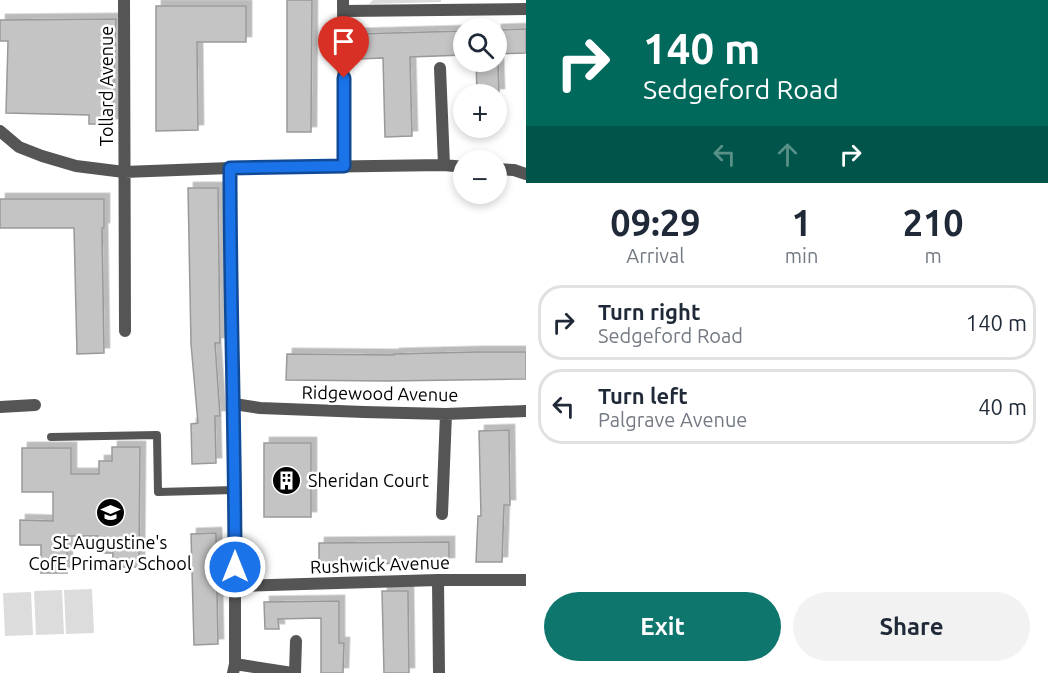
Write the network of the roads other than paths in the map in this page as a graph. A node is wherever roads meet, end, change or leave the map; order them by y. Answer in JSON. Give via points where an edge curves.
{"nodes":[{"id":1,"x":124,"y":0,"type":"edge"},
{"id":2,"x":344,"y":5,"type":"edge"},
{"id":3,"x":526,"y":9,"type":"edge"},
{"id":4,"x":441,"y":68,"type":"dead end"},
{"id":5,"x":0,"y":131,"type":"edge"},
{"id":6,"x":444,"y":165,"type":"junction"},
{"id":7,"x":344,"y":166,"type":"junction"},
{"id":8,"x":453,"y":166,"type":"edge"},
{"id":9,"x":230,"y":168,"type":"junction"},
{"id":10,"x":507,"y":170,"type":"edge"},
{"id":11,"x":124,"y":171,"type":"junction"},
{"id":12,"x":526,"y":174,"type":"edge"},
{"id":13,"x":125,"y":331,"type":"dead end"},
{"id":14,"x":234,"y":404,"type":"junction"},
{"id":15,"x":35,"y":405,"type":"dead end"},
{"id":16,"x":0,"y":407,"type":"edge"},
{"id":17,"x":526,"y":411,"type":"edge"},
{"id":18,"x":446,"y":414,"type":"junction"},
{"id":19,"x":51,"y":437,"type":"dead end"},
{"id":20,"x":235,"y":490,"type":"junction"},
{"id":21,"x":442,"y":514,"type":"dead end"},
{"id":22,"x":438,"y":580,"type":"junction"},
{"id":23,"x":526,"y":580,"type":"edge"},
{"id":24,"x":235,"y":586,"type":"junction"},
{"id":25,"x":296,"y":641,"type":"dead end"},
{"id":26,"x":234,"y":669,"type":"edge"},
{"id":27,"x":294,"y":673,"type":"edge"},
{"id":28,"x":440,"y":673,"type":"edge"}],
"edges":[{"from":1,"to":11,"type":"street","name":"Tollard Avenue"},
{"from":2,"to":3,"type":"street"},
{"from":2,"to":7,"type":"street"},
{"from":4,"to":6,"type":"street"},
{"from":5,"to":11,"type":"street","via":[[19,147],[42,156],[75,166]]},
{"from":6,"to":7,"type":"street"},
{"from":6,"to":8,"type":"street"},
{"from":7,"to":9,"type":"street"},
{"from":9,"to":11,"type":"street"},
{"from":9,"to":14,"type":"street"},
{"from":10,"to":12,"type":"street"},
{"from":11,"to":13,"type":"street","name":"Tollard Avenue"},
{"from":14,"to":18,"type":"street","name":"Ridgewood Avenue"},
{"from":14,"to":20,"type":"street"},
{"from":15,"to":16,"type":"street"},
{"from":17,"to":18,"type":"street","name":"Ridgewood Avenue"},
{"from":18,"to":21,"type":"street"},
{"from":19,"to":20,"type":"lane","via":[[157,435],[158,492]]},
{"from":20,"to":24,"type":"street"},
{"from":22,"to":23,"type":"street","name":"Rushwick Avenue"},
{"from":22,"to":24,"type":"street","name":"Rushwick Avenue"},
{"from":22,"to":28,"type":"street"},
{"from":24,"to":26,"type":"street"},
{"from":25,"to":27,"type":"street"},
{"from":26,"to":27,"type":"street"}]}
